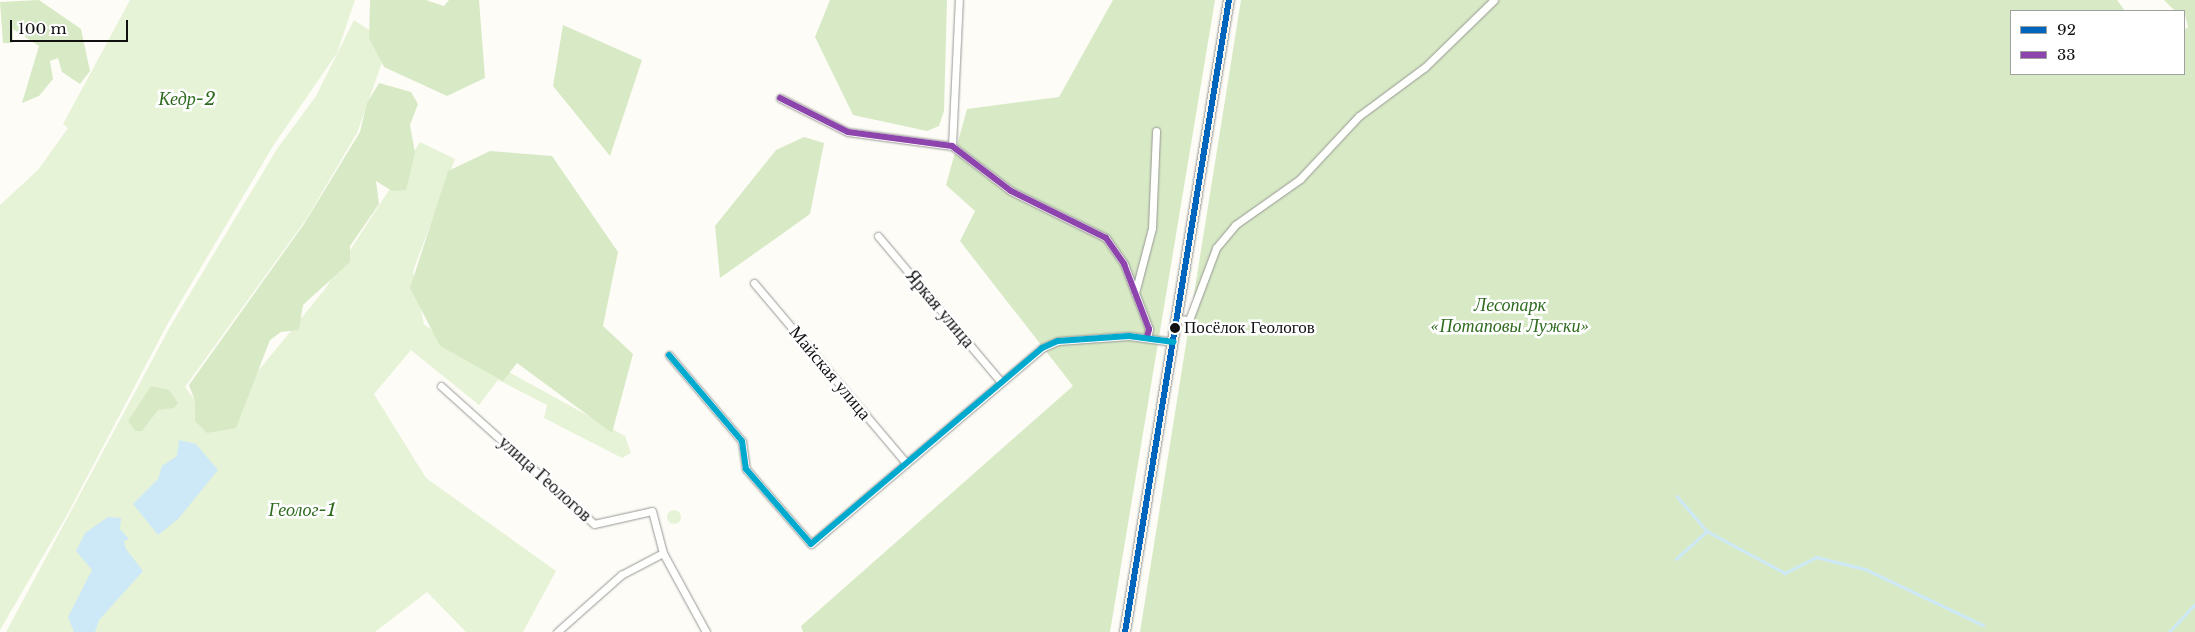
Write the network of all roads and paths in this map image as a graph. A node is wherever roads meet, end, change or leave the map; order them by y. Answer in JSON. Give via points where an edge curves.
{"nodes":[{"id":1,"x":959,"y":0,"type":"edge"},
{"id":2,"x":1229,"y":0,"type":"edge"},
{"id":3,"x":1494,"y":0,"type":"edge"},
{"id":4,"x":780,"y":98,"type":"dead end"},
{"id":5,"x":1156,"y":131,"type":"dead end"},
{"id":6,"x":952,"y":146,"type":"junction"},
{"id":7,"x":878,"y":236,"type":"dead end"},
{"id":8,"x":754,"y":283,"type":"dead end"},
{"id":9,"x":1135,"y":293,"type":"junction"},
{"id":10,"x":1178,"y":319,"type":"junction"},
{"id":11,"x":1147,"y":338,"type":"junction"},
{"id":12,"x":1174,"y":342,"type":"junction"},
{"id":13,"x":669,"y":355,"type":"dead end"},
{"id":14,"x":1001,"y":382,"type":"junction"},
{"id":15,"x":440,"y":386,"type":"dead end"},
{"id":16,"x":906,"y":464,"type":"junction"},
{"id":17,"x":663,"y":553,"type":"junction"},
{"id":18,"x":557,"y":632,"type":"edge"},
{"id":19,"x":706,"y":632,"type":"edge"},
{"id":20,"x":1125,"y":632,"type":"edge"}],
"edges":[{"from":1,"to":6,"type":"street"},
{"from":2,"to":10,"type":"street"},
{"from":3,"to":10,"type":"street","via":[[1425,67],[1359,116],[1300,179],[1235,225],[1216,248],[1189,320]]},
{"from":4,"to":6,"type":"street","via":[[848,132]]},
{"from":5,"to":9,"type":"street","via":[[1152,228]]},
{"from":6,"to":9,"type":"street","via":[[1011,191],[1106,238]]},
{"from":7,"to":14,"type":"street","name":"Яркая улица"},
{"from":8,"to":16,"type":"street","name":"Майская улица"},
{"from":9,"to":11,"type":"street","via":[[1148,329]]},
{"from":10,"to":12,"type":"street"},
{"from":11,"to":12,"type":"street"},
{"from":11,"to":14,"type":"street","via":[[1058,341],[1042,348]]},
{"from":12,"to":20,"type":"street"},
{"from":13,"to":16,"type":"street","via":[[742,441],[746,469],[811,544]]},
{"from":14,"to":16,"type":"street"},
{"from":15,"to":17,"type":"street","name":"улица Геологов","via":[[594,524],[652,511]]},
{"from":17,"to":18,"type":"street","via":[[621,575]]},
{"from":17,"to":19,"type":"street","name":"улица Геологов"}]}
